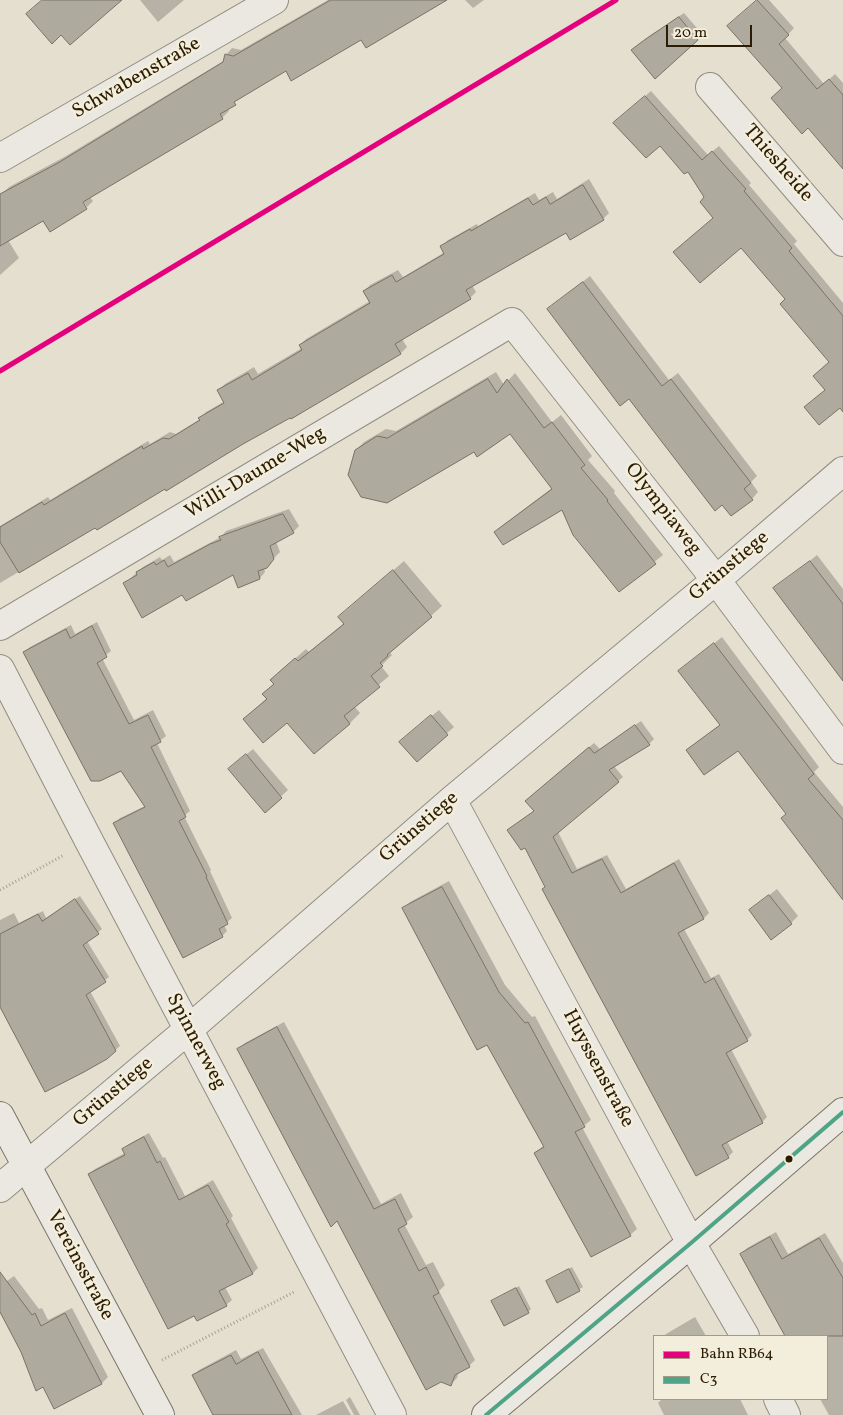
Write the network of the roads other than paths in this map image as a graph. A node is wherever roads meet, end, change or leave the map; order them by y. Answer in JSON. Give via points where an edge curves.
{"nodes":[{"id":1,"x":274,"y":0,"type":"edge"},
{"id":2,"x":710,"y":87,"type":"dead end"},
{"id":3,"x":0,"y":158,"type":"edge"},
{"id":4,"x":843,"y":242,"type":"edge"},
{"id":5,"x":512,"y":322,"type":"joint"},
{"id":6,"x":843,"y":470,"type":"edge"},
{"id":7,"x":716,"y":580,"type":"junction"},
{"id":8,"x":0,"y":626,"type":"edge"},
{"id":9,"x":0,"y":669,"type":"edge"},
{"id":10,"x":843,"y":750,"type":"edge"},
{"id":11,"x":452,"y":800,"type":"junction"},
{"id":12,"x":189,"y":1029,"type":"junction"},
{"id":13,"x":843,"y":1112,"type":"edge"},
{"id":14,"x":0,"y":1116,"type":"edge"},
{"id":15,"x":27,"y":1166,"type":"junction"},
{"id":16,"x":0,"y":1188,"type":"edge"},
{"id":17,"x":691,"y":1243,"type":"junction"},
{"id":18,"x":744,"y":1335,"type":"edge"},
{"id":19,"x":778,"y":1400,"type":"edge"},
{"id":20,"x":160,"y":1415,"type":"edge"},
{"id":21,"x":392,"y":1415,"type":"edge"},
{"id":22,"x":486,"y":1415,"type":"edge"},
{"id":23,"x":786,"y":1415,"type":"edge"}],
"edges":[{"from":1,"to":3,"type":"street","name":"Schwabenstraße"},
{"from":2,"to":4,"type":"street","name":"Thiesheide"},
{"from":5,"to":7,"type":"street","name":"Olympiaweg"},
{"from":5,"to":8,"type":"street","name":"Willi-Daume-Weg"},
{"from":6,"to":7,"type":"street","name":"Grünstiege"},
{"from":7,"to":10,"type":"street","name":"Olympiaweg"},
{"from":7,"to":11,"type":"street","name":"Grünstiege"},
{"from":9,"to":12,"type":"street","name":"Spinnerweg"},
{"from":11,"to":12,"type":"street","name":"Grünstiege"},
{"from":11,"to":17,"type":"street","name":"Huyssenstraße"},
{"from":12,"to":15,"type":"street","name":"Grünstiege"},
{"from":12,"to":21,"type":"street","name":"Spinnerweg"},
{"from":13,"to":17,"type":"street"},
{"from":14,"to":15,"type":"street","name":"Vereinsstraße"},
{"from":15,"to":16,"type":"street","name":"Grünstiege"},
{"from":15,"to":20,"type":"street","name":"Vereinsstraße"},
{"from":17,"to":18,"type":"street","name":"Huyssenstraße"},
{"from":17,"to":22,"type":"street"},
{"from":19,"to":23,"type":"street"}]}
